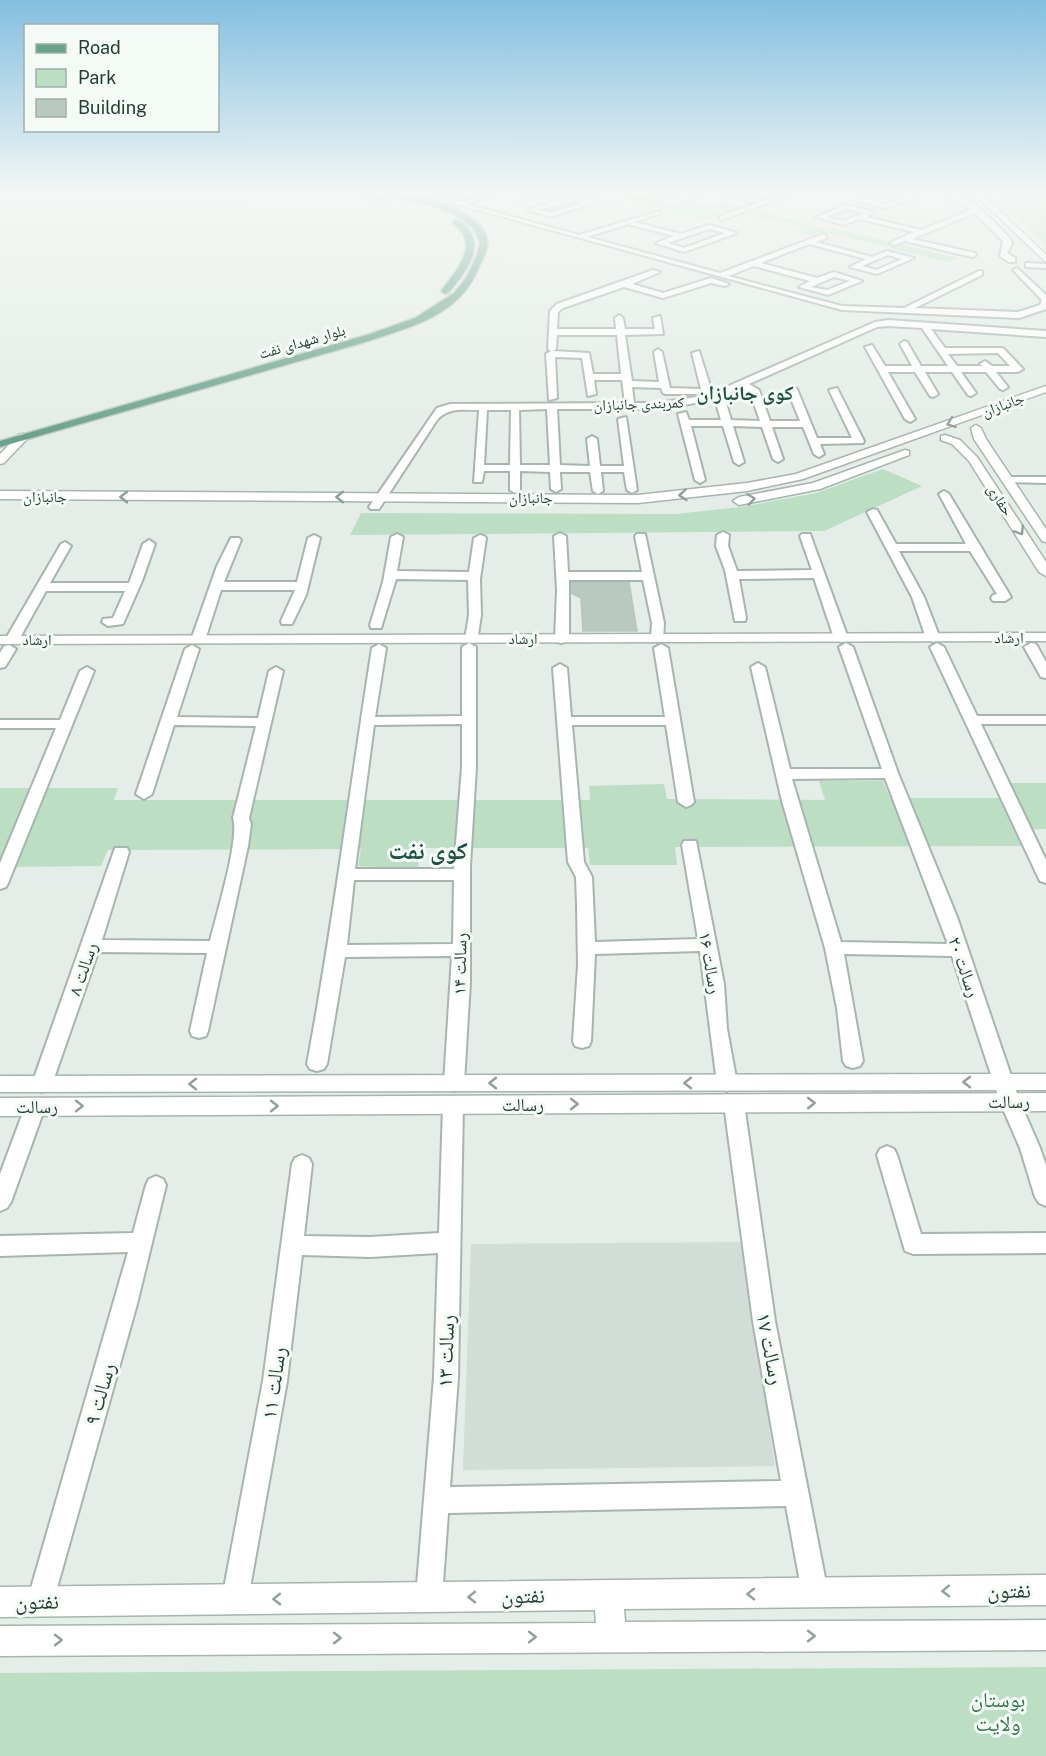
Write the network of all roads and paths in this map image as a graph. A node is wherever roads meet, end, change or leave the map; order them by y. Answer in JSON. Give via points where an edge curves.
{"nodes":[{"id":1,"x":459,"y":273,"type":"edge"},
{"id":2,"x":472,"y":273,"type":"edge"},
{"id":3,"x":645,"y":273,"type":"edge"},
{"id":4,"x":678,"y":273,"type":"edge"},
{"id":5,"x":709,"y":273,"type":"edge"},
{"id":6,"x":728,"y":273,"type":"edge"},
{"id":7,"x":789,"y":273,"type":"edge"},
{"id":8,"x":980,"y":273,"type":"dead end"},
{"id":9,"x":1020,"y":273,"type":"edge"},
{"id":10,"x":720,"y":276,"type":"junction"},
{"id":11,"x":711,"y":280,"type":"junction"},
{"id":12,"x":818,"y":281,"type":"junction"},
{"id":13,"x":624,"y":284,"type":"junction"},
{"id":14,"x":903,"y":311,"type":"junction"},
{"id":15,"x":619,"y":318,"type":"dead end"},
{"id":16,"x":657,"y":318,"type":"dead end"},
{"id":17,"x":852,"y":319,"type":"dead end"},
{"id":18,"x":862,"y":322,"type":"dead end"},
{"id":19,"x":873,"y":325,"type":"junction"},
{"id":20,"x":924,"y":325,"type":"junction"},
{"id":21,"x":580,"y":328,"type":"junction"},
{"id":22,"x":554,"y":332,"type":"junction"},
{"id":23,"x":621,"y":333,"type":"junction"},
{"id":24,"x":1046,"y":334,"type":"edge"},
{"id":25,"x":964,"y":336,"type":"dead end"},
{"id":26,"x":994,"y":340,"type":"dead end"},
{"id":27,"x":904,"y":345,"type":"dead end"},
{"id":28,"x":869,"y":347,"type":"dead end"},
{"id":29,"x":552,"y":349,"type":"dead end"},
{"id":30,"x":585,"y":350,"type":"dead end"},
{"id":31,"x":1000,"y":350,"type":"junction"},
{"id":32,"x":942,"y":351,"type":"junction"},
{"id":33,"x":975,"y":351,"type":"junction"},
{"id":34,"x":658,"y":352,"type":"dead end"},
{"id":35,"x":696,"y":353,"type":"dead end"},
{"id":36,"x":881,"y":369,"type":"junction"},
{"id":37,"x":919,"y":369,"type":"junction"},
{"id":38,"x":955,"y":370,"type":"junction"},
{"id":39,"x":990,"y":370,"type":"junction"},
{"id":40,"x":589,"y":377,"type":"junction"},
{"id":41,"x":627,"y":381,"type":"junction"},
{"id":42,"x":665,"y":385,"type":"junction"},
{"id":43,"x":743,"y":385,"type":"junction"},
{"id":44,"x":1003,"y":387,"type":"dead end"},
{"id":45,"x":792,"y":389,"type":"dead end"},
{"id":46,"x":1046,"y":389,"type":"edge"},
{"id":47,"x":834,"y":390,"type":"dead end"},
{"id":48,"x":971,"y":393,"type":"dead end"},
{"id":49,"x":591,"y":394,"type":"dead end"},
{"id":50,"x":933,"y":394,"type":"dead end"},
{"id":51,"x":552,"y":402,"type":"junction"},
{"id":52,"x":1046,"y":402,"type":"edge"},
{"id":53,"x":721,"y":404,"type":"dead end"},
{"id":54,"x":630,"y":406,"type":"junction"},
{"id":55,"x":682,"y":409,"type":"dead end"},
{"id":56,"x":483,"y":411,"type":"dead end"},
{"id":57,"x":515,"y":411,"type":"dead end"},
{"id":58,"x":623,"y":419,"type":"dead end"},
{"id":59,"x":910,"y":419,"type":"dead end"},
{"id":60,"x":686,"y":423,"type":"junction"},
{"id":61,"x":728,"y":424,"type":"junction"},
{"id":62,"x":766,"y":424,"type":"junction"},
{"id":63,"x":807,"y":424,"type":"junction"},
{"id":64,"x":976,"y":428,"type":"junction"},
{"id":65,"x":0,"y":435,"type":"edge"},
{"id":66,"x":23,"y":437,"type":"junction"},
{"id":67,"x":945,"y":438,"type":"junction"},
{"id":68,"x":592,"y":439,"type":"dead end"},
{"id":69,"x":814,"y":441,"type":"junction"},
{"id":70,"x":0,"y":444,"type":"edge"},
{"id":71,"x":819,"y":454,"type":"dead end"},
{"id":72,"x":857,"y":457,"type":"junction"},
{"id":73,"x":778,"y":459,"type":"dead end"},
{"id":74,"x":0,"y":461,"type":"edge"},
{"id":75,"x":739,"y":462,"type":"dead end"},
{"id":76,"x":873,"y":465,"type":"junction"},
{"id":77,"x":479,"y":468,"type":"junction"},
{"id":78,"x":515,"y":468,"type":"junction"},
{"id":79,"x":555,"y":468,"type":"junction"},
{"id":80,"x":596,"y":468,"type":"junction"},
{"id":81,"x":629,"y":469,"type":"junction"},
{"id":82,"x":478,"y":480,"type":"dead end"},
{"id":83,"x":700,"y":480,"type":"dead end"},
{"id":84,"x":1007,"y":480,"type":"junction"},
{"id":85,"x":1046,"y":480,"type":"edge"},
{"id":86,"x":556,"y":489,"type":"dead end"},
{"id":87,"x":515,"y":490,"type":"dead end"},
{"id":88,"x":632,"y":490,"type":"dead end"},
{"id":89,"x":598,"y":491,"type":"dead end"},
{"id":90,"x":944,"y":494,"type":"dead end"},
{"id":91,"x":0,"y":495,"type":"edge"},
{"id":92,"x":378,"y":502,"type":"junction"},
{"id":93,"x":726,"y":502,"type":"dead end"},
{"id":94,"x":694,"y":506,"type":"dead end"},
{"id":95,"x":0,"y":507,"type":"edge"},
{"id":96,"x":873,"y":512,"type":"dead end"},
{"id":97,"x":560,"y":536,"type":"dead end"},
{"id":98,"x":723,"y":536,"type":"dead end"},
{"id":99,"x":806,"y":536,"type":"dead end"},
{"id":100,"x":397,"y":537,"type":"dead end"},
{"id":101,"x":641,"y":537,"type":"dead end"},
{"id":102,"x":314,"y":538,"type":"dead end"},
{"id":103,"x":480,"y":538,"type":"dead end"},
{"id":104,"x":1046,"y":538,"type":"edge"},
{"id":105,"x":235,"y":540,"type":"dead end"},
{"id":106,"x":149,"y":544,"type":"dead end"},
{"id":107,"x":65,"y":546,"type":"dead end"},
{"id":108,"x":892,"y":547,"type":"junction"},
{"id":109,"x":974,"y":548,"type":"junction"},
{"id":110,"x":1046,"y":572,"type":"edge"},
{"id":111,"x":818,"y":574,"type":"junction"},
{"id":112,"x":390,"y":575,"type":"junction"},
{"id":113,"x":732,"y":575,"type":"junction"},
{"id":114,"x":475,"y":576,"type":"junction"},
{"id":115,"x":562,"y":576,"type":"junction"},
{"id":116,"x":648,"y":576,"type":"junction"},
{"id":117,"x":217,"y":586,"type":"junction"},
{"id":118,"x":302,"y":586,"type":"junction"},
{"id":119,"x":41,"y":587,"type":"junction"},
{"id":120,"x":132,"y":587,"type":"junction"},
{"id":121,"x":997,"y":598,"type":"dead end"},
{"id":122,"x":740,"y":618,"type":"dead end"},
{"id":123,"x":288,"y":621,"type":"dead end"},
{"id":124,"x":108,"y":622,"type":"dead end"},
{"id":125,"x":376,"y":625,"type":"dead end"},
{"id":126,"x":1046,"y":637,"type":"edge"},
{"id":127,"x":562,"y":639,"type":"junction"},
{"id":128,"x":609,"y":643,"type":"junction"},
{"id":129,"x":660,"y":643,"type":"junction"},
{"id":130,"x":844,"y":643,"type":"junction"},
{"id":131,"x":935,"y":643,"type":"junction"},
{"id":132,"x":243,"y":644,"type":"junction"},
{"id":133,"x":427,"y":644,"type":"junction"},
{"id":134,"x":470,"y":644,"type":"junction"},
{"id":135,"x":5,"y":645,"type":"edge"},
{"id":136,"x":195,"y":645,"type":"junction"},
{"id":137,"x":1038,"y":647,"type":"edge"},
{"id":138,"x":379,"y":648,"type":"junction"},
{"id":139,"x":0,"y":664,"type":"edge"},
{"id":140,"x":758,"y":667,"type":"dead end"},
{"id":141,"x":560,"y":668,"type":"dead end"},
{"id":142,"x":87,"y":671,"type":"dead end"},
{"id":143,"x":276,"y":671,"type":"dead end"},
{"id":144,"x":1046,"y":674,"type":"edge"},
{"id":145,"x":470,"y":720,"type":"junction"},
{"id":146,"x":971,"y":720,"type":"junction"},
{"id":147,"x":1046,"y":720,"type":"edge"},
{"id":148,"x":169,"y":721,"type":"junction"},
{"id":149,"x":368,"y":721,"type":"junction"},
{"id":150,"x":564,"y":721,"type":"junction"},
{"id":151,"x":674,"y":721,"type":"junction"},
{"id":152,"x":264,"y":722,"type":"junction"},
{"id":153,"x":0,"y":724,"type":"edge"},
{"id":154,"x":67,"y":724,"type":"junction"},
{"id":155,"x":891,"y":773,"type":"junction"},
{"id":156,"x":786,"y":774,"type":"junction"},
{"id":157,"x":144,"y":794,"type":"dead end"},
{"id":158,"x":686,"y":802,"type":"dead end"},
{"id":159,"x":690,"y":845,"type":"dead end"},
{"id":160,"x":121,"y":852,"type":"dead end"},
{"id":161,"x":348,"y":874,"type":"junction"},
{"id":162,"x":462,"y":875,"type":"junction"},
{"id":163,"x":1046,"y":877,"type":"edge"},
{"id":164,"x":0,"y":883,"type":"edge"},
{"id":165,"x":707,"y":945,"type":"junction"},
{"id":166,"x":92,"y":946,"type":"junction"},
{"id":167,"x":217,"y":947,"type":"junction"},
{"id":168,"x":586,"y":948,"type":"junction"},
{"id":169,"x":834,"y":948,"type":"junction"},
{"id":170,"x":461,"y":950,"type":"junction"},
{"id":171,"x":959,"y":950,"type":"junction"},
{"id":172,"x":338,"y":951,"type":"junction"},
{"id":173,"x":199,"y":1031,"type":"dead end"},
{"id":174,"x":582,"y":1041,"type":"dead end"},
{"id":175,"x":852,"y":1061,"type":"dead end"},
{"id":176,"x":318,"y":1064,"type":"dead end"},
{"id":177,"x":1003,"y":1082,"type":"junction"},
{"id":178,"x":1046,"y":1082,"type":"edge"},
{"id":179,"x":0,"y":1084,"type":"edge"},
{"id":180,"x":42,"y":1084,"type":"junction"},
{"id":181,"x":730,"y":1093,"type":"junction"},
{"id":182,"x":772,"y":1093,"type":"junction"},
{"id":183,"x":454,"y":1094,"type":"junction"},
{"id":184,"x":1010,"y":1102,"type":"junction"},
{"id":185,"x":1046,"y":1102,"type":"edge"},
{"id":186,"x":0,"y":1107,"type":"edge"},
{"id":187,"x":35,"y":1107,"type":"junction"},
{"id":188,"x":887,"y":1155,"type":"dead end"},
{"id":189,"x":302,"y":1164,"type":"dead end"},
{"id":190,"x":156,"y":1185,"type":"dead end"},
{"id":191,"x":1046,"y":1197,"type":"edge"},
{"id":192,"x":0,"y":1202,"type":"edge"},
{"id":193,"x":142,"y":1242,"type":"junction"},
{"id":194,"x":449,"y":1242,"type":"junction"},
{"id":195,"x":1046,"y":1243,"type":"edge"},
{"id":196,"x":292,"y":1245,"type":"junction"},
{"id":197,"x":0,"y":1246,"type":"edge"},
{"id":198,"x":797,"y":1493,"type":"junction"},
{"id":199,"x":436,"y":1500,"type":"junction"},
{"id":200,"x":1046,"y":1590,"type":"edge"},
{"id":201,"x":815,"y":1593,"type":"junction"},
{"id":202,"x":608,"y":1595,"type":"junction"},
{"id":203,"x":429,"y":1597,"type":"junction"},
{"id":204,"x":235,"y":1599,"type":"junction"},
{"id":205,"x":0,"y":1602,"type":"edge"},
{"id":206,"x":40,"y":1602,"type":"junction"},
{"id":207,"x":1046,"y":1635,"type":"edge"},
{"id":208,"x":612,"y":1637,"type":"junction"},
{"id":209,"x":0,"y":1641,"type":"edge"}],
"edges":[{"from":1,"to":65,"type":"main road","name":"بلوار شهدای نفت","via":[[445,291],[396,320],[366,331]]},
{"from":2,"to":66,"type":"main road","name":"بلوار شهدای نفت","via":[[450,300],[409,324]]},
{"from":3,"to":13,"type":"street"},
{"from":4,"to":11,"type":"street"},
{"from":5,"to":10,"type":"street"},
{"from":6,"to":10,"type":"street"},
{"from":7,"to":12,"type":"street"},
{"from":8,"to":14,"type":"street"},
{"from":9,"to":14,"type":"street","via":[[1046,300],[1044,307],[1018,315]]},
{"from":10,"to":14,"type":"street","via":[[842,308]]},
{"from":11,"to":13,"type":"street","via":[[663,296]]},
{"from":11,"to":17,"type":"street"},
{"from":12,"to":12,"type":"street","via":[[834,274],[858,280],[828,293],[803,287]]},
{"from":13,"to":22,"type":"street","via":[[560,306],[554,311]]},
{"from":15,"to":23,"type":"street"},
{"from":16,"to":23,"type":"street","via":[[660,332]]},
{"from":18,"to":19,"type":"street"},
{"from":19,"to":20,"type":"street","name":"کمربندی جانبازان"},
{"from":19,"to":43,"type":"street","name":"کمربندی جانبازان"},
{"from":20,"to":24,"type":"street","name":"کمربندی جانبازان"},
{"from":20,"to":32,"type":"street"},
{"from":21,"to":22,"type":"street"},
{"from":21,"to":23,"type":"street"},
{"from":21,"to":30,"type":"street"},
{"from":22,"to":29,"type":"street"},
{"from":23,"to":41,"type":"street"},
{"from":25,"to":33,"type":"street"},
{"from":26,"to":31,"type":"street"},
{"from":27,"to":37,"type":"street"},
{"from":28,"to":36,"type":"street"},
{"from":31,"to":33,"type":"street"},
{"from":31,"to":39,"type":"street","via":[[1018,369]]},
{"from":32,"to":33,"type":"street"},
{"from":32,"to":38,"type":"street"},
{"from":33,"to":39,"type":"street"},
{"from":34,"to":42,"type":"street"},
{"from":35,"to":42,"type":"street","via":[[707,392],[666,391]]},
{"from":36,"to":37,"type":"street"},
{"from":36,"to":59,"type":"street"},
{"from":37,"to":38,"type":"street"},
{"from":37,"to":50,"type":"street"},
{"from":38,"to":39,"type":"street"},
{"from":38,"to":48,"type":"street"},
{"from":39,"to":44,"type":"street"},
{"from":40,"to":41,"type":"street"},
{"from":40,"to":49,"type":"street"},
{"from":40,"to":51,"type":"street","via":[[586,355],[550,354]]},
{"from":41,"to":42,"type":"street"},
{"from":41,"to":54,"type":"street"},
{"from":43,"to":54,"type":"street","name":"کمربندی جانبازان","via":[[692,402]]},
{"from":43,"to":62,"type":"street","via":[[754,390]]},
{"from":45,"to":63,"type":"street"},
{"from":46,"to":72,"type":"street","name":"جانبازان","one_way":true},
{"from":47,"to":69,"type":"street","via":[[859,441]]},
{"from":51,"to":54,"type":"street","name":"کمربندی جانبازان"},
{"from":51,"to":79,"type":"street"},
{"from":51,"to":92,"type":"street","name":"کمربندی جانبازان","via":[[440,410]]},
{"from":52,"to":64,"type":"street","name":"جانبازان"},
{"from":53,"to":61,"type":"street"},
{"from":55,"to":60,"type":"street"},
{"from":56,"to":77,"type":"street"},
{"from":57,"to":78,"type":"street"},
{"from":58,"to":81,"type":"street"},
{"from":60,"to":61,"type":"street"},
{"from":60,"to":83,"type":"street"},
{"from":61,"to":62,"type":"street"},
{"from":61,"to":75,"type":"street"},
{"from":62,"to":63,"type":"street"},
{"from":62,"to":73,"type":"street"},
{"from":63,"to":69,"type":"street"},
{"from":64,"to":67,"type":"street","name":"جانبازان"},
{"from":64,"to":84,"type":"street","name":"حفاری"},
{"from":66,"to":70,"type":"main road","name":"بلوار شهدای نفت"},
{"from":66,"to":74,"type":"street"},
{"from":67,"to":76,"type":"street","name":"جانبازان"},
{"from":67,"to":110,"type":"street","name":"حفاری","one_way":true,"via":[[956,442],[973,459]]},
{"from":68,"to":80,"type":"street"},
{"from":69,"to":71,"type":"street"},
{"from":72,"to":76,"type":"street"},
{"from":72,"to":92,"type":"street","name":"جانبازان","one_way":true,"via":[[799,477],[697,494],[638,499]]},
{"from":93,"to":76,"type":"street","name":"جانبازان","one_way":true,"via":[[816,486]]},
{"from":77,"to":78,"type":"street"},
{"from":77,"to":82,"type":"street"},
{"from":78,"to":79,"type":"street"},
{"from":78,"to":87,"type":"street"},
{"from":79,"to":80,"type":"street"},
{"from":79,"to":86,"type":"street"},
{"from":80,"to":81,"type":"street"},
{"from":80,"to":89,"type":"street"},
{"from":81,"to":88,"type":"street"},
{"from":84,"to":85,"type":"street"},
{"from":84,"to":104,"type":"street","name":"حفاری"},
{"from":90,"to":109,"type":"street"},
{"from":92,"to":91,"type":"street","name":"جانبازان","one_way":true},
{"from":92,"to":94,"type":"street","name":"جانبازان"},
{"from":92,"to":95,"type":"street","name":"جانبازان"},
{"from":96,"to":108,"type":"street"},
{"from":97,"to":115,"type":"street"},
{"from":98,"to":113,"type":"street","via":[[722,546]]},
{"from":99,"to":111,"type":"street","name":"رسالت ٢٠"},
{"from":100,"to":112,"type":"street"},
{"from":101,"to":116,"type":"street"},
{"from":102,"to":118,"type":"street"},
{"from":103,"to":114,"type":"street","name":"رسالت ۱۴"},
{"from":105,"to":117,"type":"street"},
{"from":106,"to":120,"type":"street"},
{"from":107,"to":119,"type":"street"},
{"from":108,"to":109,"type":"street"},
{"from":108,"to":131,"type":"street","via":[[918,597]]},
{"from":109,"to":121,"type":"street","via":[[1005,597]]},
{"from":111,"to":113,"type":"street"},
{"from":111,"to":130,"type":"street","name":"رسالت ٢٠"},
{"from":112,"to":114,"type":"street"},
{"from":112,"to":125,"type":"street"},
{"from":113,"to":122,"type":"street"},
{"from":114,"to":134,"type":"street","name":"رسالت ۱۴"},
{"from":115,"to":116,"type":"street"},
{"from":115,"to":127,"type":"street"},
{"from":116,"to":129,"type":"street"},
{"from":117,"to":118,"type":"street"},
{"from":117,"to":136,"type":"street"},
{"from":118,"to":123,"type":"street"},
{"from":119,"to":120,"type":"street"},
{"from":119,"to":135,"type":"street"},
{"from":120,"to":124,"type":"street","via":[[118,621]]},
{"from":126,"to":131,"type":"street","name":"ارشاد"},
{"from":127,"to":128,"type":"street","name":"ارشاد"},
{"from":127,"to":134,"type":"street","name":"ارشاد"},
{"from":128,"to":129,"type":"street","name":"ارشاد"},
{"from":128,"to":134,"type":"street","name":"ارشاد"},
{"from":129,"to":130,"type":"street","name":"ارشاد"},
{"from":129,"to":151,"type":"street"},
{"from":130,"to":131,"type":"street","name":"ارشاد"},
{"from":130,"to":155,"type":"street","name":"رسالت ٢٠"},
{"from":131,"to":137,"type":"street","name":"ارشاد"},
{"from":131,"to":146,"type":"street"},
{"from":132,"to":133,"type":"street","name":"ارشاد"},
{"from":132,"to":136,"type":"street","name":"ارشاد"},
{"from":132,"to":138,"type":"street","name":"ارشاد"},
{"from":133,"to":134,"type":"street","name":"ارشاد"},
{"from":133,"to":138,"type":"street","name":"ارشاد"},
{"from":134,"to":145,"type":"street","name":"رسالت ۱۴"},
{"from":135,"to":136,"type":"street","name":"ارشاد"},
{"from":135,"to":139,"type":"street"},
{"from":136,"to":148,"type":"street"},
{"from":137,"to":144,"type":"street"},
{"from":138,"to":149,"type":"street"},
{"from":140,"to":156,"type":"street"},
{"from":141,"to":150,"type":"street"},
{"from":142,"to":154,"type":"street"},
{"from":143,"to":152,"type":"street"},
{"from":145,"to":149,"type":"street"},
{"from":145,"to":162,"type":"street","name":"رسالت ۱۴"},
{"from":146,"to":147,"type":"street"},
{"from":146,"to":163,"type":"street"},
{"from":148,"to":152,"type":"street"},
{"from":148,"to":157,"type":"street"},
{"from":149,"to":161,"type":"street"},
{"from":150,"to":151,"type":"street"},
{"from":150,"to":168,"type":"street","via":[[576,862],[584,877]]},
{"from":151,"to":158,"type":"street"},
{"from":152,"to":167,"type":"street"},
{"from":153,"to":154,"type":"street"},
{"from":154,"to":164,"type":"street"},
{"from":155,"to":156,"type":"street"},
{"from":155,"to":171,"type":"street","name":"رسالت ٢٠"},
{"from":156,"to":169,"type":"street","via":[[802,845]]},
{"from":159,"to":165,"type":"street","name":"رسالت ۱۶"},
{"from":160,"to":166,"type":"street","name":"رسالت ۸"},
{"from":161,"to":162,"type":"street"},
{"from":161,"to":172,"type":"street"},
{"from":162,"to":170,"type":"street","name":"رسالت ۱۴"},
{"from":165,"to":168,"type":"street"},
{"from":165,"to":181,"type":"street","name":"رسالت ۱۶"},
{"from":166,"to":167,"type":"street"},
{"from":166,"to":180,"type":"street","name":"رسالت ۸"},
{"from":167,"to":173,"type":"street"},
{"from":168,"to":174,"type":"street"},
{"from":169,"to":171,"type":"street"},
{"from":169,"to":175,"type":"street"},
{"from":170,"to":172,"type":"street"},
{"from":170,"to":183,"type":"street","name":"رسالت ۱۴"},
{"from":171,"to":177,"type":"street","name":"رسالت ٢٠"},
{"from":172,"to":176,"type":"street"},
{"from":177,"to":178,"type":"street","name":"رسالت"},
{"from":177,"to":182,"type":"street","name":"رسالت","one_way":true},
{"from":177,"to":184,"type":"street","name":"رسالت ٢٠"},
{"from":179,"to":180,"type":"street","name":"رسالت"},
{"from":183,"to":180,"type":"street","name":"رسالت","one_way":true},
{"from":180,"to":187,"type":"street"},
{"from":181,"to":182,"type":"street","name":"رسالت"},
{"from":181,"to":183,"type":"street","name":"رسالت"},
{"from":181,"to":198,"type":"street","name":"رسالت ۱۷","via":[[764,1321]]},
{"from":182,"to":184,"type":"street","name":"رسالت","one_way":true},
{"from":187,"to":183,"type":"street","name":"رسالت","one_way":true},
{"from":183,"to":194,"type":"street","name":"رسالت ۱۳"},
{"from":184,"to":185,"type":"street","name":"رسالت"},
{"from":184,"to":191,"type":"street","name":"رسالت ٢٠"},
{"from":186,"to":187,"type":"street","name":"رسالت"},
{"from":187,"to":192,"type":"street"},
{"from":188,"to":195,"type":"street","via":[[913,1244]]},
{"from":189,"to":196,"type":"street","name":"رسالت ۱۱"},
{"from":190,"to":193,"type":"street","name":"رسالت ۹"},
{"from":193,"to":197,"type":"street"},
{"from":193,"to":206,"type":"street","name":"رسالت ۹"},
{"from":194,"to":196,"type":"street","via":[[401,1247]]},
{"from":194,"to":199,"type":"street","name":"رسالت ۱۳","via":[[446,1377]]},
{"from":196,"to":204,"type":"street","name":"رسالت ۱۱","via":[[275,1381]]},
{"from":198,"to":199,"type":"street"},
{"from":198,"to":201,"type":"street","name":"رسالت ۱۷"},
{"from":199,"to":203,"type":"street","name":"رسالت ۱۳"},
{"from":200,"to":201,"type":"street","name":"نفتون","one_way":true},
{"from":201,"to":202,"type":"street","name":"نفتون","one_way":true},
{"from":202,"to":203,"type":"street","name":"نفتون","one_way":true},
{"from":202,"to":208,"type":"street"},
{"from":203,"to":204,"type":"street","name":"نفتون","one_way":true},
{"from":204,"to":206,"type":"street","name":"نفتون"},
{"from":205,"to":206,"type":"street","name":"نفتون"},
{"from":208,"to":207,"type":"street","name":"نفتون","one_way":true},
{"from":209,"to":208,"type":"street","name":"نفتون","one_way":true}]}
